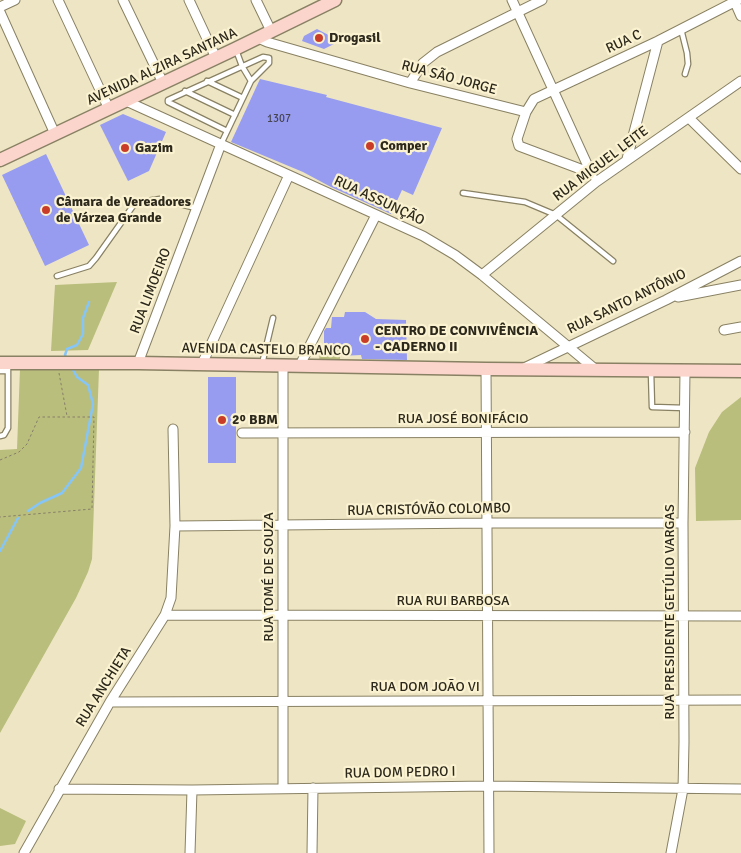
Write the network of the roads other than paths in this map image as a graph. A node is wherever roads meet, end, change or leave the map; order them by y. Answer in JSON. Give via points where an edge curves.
{"nodes":[{"id":1,"x":15,"y":0,"type":"edge"},
{"id":2,"x":58,"y":0,"type":"edge"},
{"id":3,"x":123,"y":0,"type":"edge"},
{"id":4,"x":189,"y":0,"type":"edge"},
{"id":5,"x":256,"y":0,"type":"edge"},
{"id":6,"x":512,"y":0,"type":"edge"},
{"id":7,"x":542,"y":0,"type":"edge"},
{"id":8,"x":735,"y":1,"type":"edge"},
{"id":9,"x":327,"y":2,"type":"edge"},
{"id":10,"x":0,"y":7,"type":"edge"},
{"id":11,"x":0,"y":12,"type":"edge"},
{"id":12,"x":518,"y":12,"type":"junction"},
{"id":13,"x":741,"y":16,"type":"edge"},
{"id":14,"x":681,"y":29,"type":"junction"},
{"id":15,"x":271,"y":31,"type":"junction"},
{"id":16,"x":258,"y":38,"type":"junction"},
{"id":17,"x":658,"y":41,"type":"junction"},
{"id":18,"x":235,"y":49,"type":"junction"},
{"id":19,"x":216,"y":58,"type":"junction"},
{"id":20,"x":242,"y":66,"type":"junction"},
{"id":21,"x":685,"y":74,"type":"dead end"},
{"id":22,"x":207,"y":81,"type":"junction"},
{"id":23,"x":250,"y":81,"type":"junction"},
{"id":24,"x":741,"y":81,"type":"edge"},
{"id":25,"x":162,"y":83,"type":"junction"},
{"id":26,"x":410,"y":83,"type":"junction"},
{"id":27,"x":554,"y":90,"type":"junction"},
{"id":28,"x":185,"y":91,"type":"junction"},
{"id":29,"x":243,"y":98,"type":"junction"},
{"id":30,"x":126,"y":101,"type":"junction"},
{"id":31,"x":109,"y":108,"type":"junction"},
{"id":32,"x":526,"y":112,"type":"junction"},
{"id":33,"x":235,"y":115,"type":"junction"},
{"id":34,"x":689,"y":118,"type":"junction"},
{"id":35,"x":227,"y":131,"type":"junction"},
{"id":36,"x":56,"y":134,"type":"junction"},
{"id":37,"x":221,"y":144,"type":"junction"},
{"id":38,"x":1,"y":158,"type":"edge"},
{"id":39,"x":627,"y":159,"type":"junction"},
{"id":40,"x":741,"y":169,"type":"edge"},
{"id":41,"x":591,"y":173,"type":"junction"},
{"id":42,"x":289,"y":175,"type":"junction"},
{"id":43,"x":596,"y":182,"type":"junction"},
{"id":44,"x":462,"y":193,"type":"dead end"},
{"id":45,"x":198,"y":209,"type":"junction"},
{"id":46,"x":376,"y":215,"type":"junction"},
{"id":47,"x":556,"y":215,"type":"junction"},
{"id":48,"x":613,"y":261,"type":"dead end"},
{"id":49,"x":741,"y":261,"type":"edge"},
{"id":50,"x":482,"y":275,"type":"junction"},
{"id":51,"x":57,"y":276,"type":"dead end"},
{"id":52,"x":741,"y":285,"type":"edge"},
{"id":53,"x":666,"y":300,"type":"junction"},
{"id":54,"x":272,"y":318,"type":"dead end"},
{"id":55,"x":741,"y":327,"type":"edge"},
{"id":56,"x":724,"y":330,"type":"dead end"},
{"id":57,"x":568,"y":346,"type":"junction"},
{"id":58,"x":138,"y":363,"type":"junction"},
{"id":59,"x":202,"y":364,"type":"junction"},
{"id":60,"x":262,"y":365,"type":"junction"},
{"id":61,"x":283,"y":365,"type":"junction"},
{"id":62,"x":300,"y":365,"type":"junction"},
{"id":63,"x":4,"y":367,"type":"edge"},
{"id":64,"x":524,"y":368,"type":"junction"},
{"id":65,"x":486,"y":369,"type":"junction"},
{"id":66,"x":595,"y":369,"type":"junction"},
{"id":67,"x":651,"y":370,"type":"junction"},
{"id":68,"x":685,"y":370,"type":"junction"},
{"id":69,"x":741,"y":371,"type":"edge"},
{"id":70,"x":685,"y":408,"type":"junction"},
{"id":71,"x":173,"y":429,"type":"dead end"},
{"id":72,"x":685,"y":432,"type":"junction"},
{"id":73,"x":242,"y":433,"type":"dead end"},
{"id":74,"x":284,"y":433,"type":"junction"},
{"id":75,"x":486,"y":433,"type":"junction"},
{"id":76,"x":0,"y":436,"type":"edge"},
{"id":77,"x":487,"y":523,"type":"junction"},
{"id":78,"x":683,"y":523,"type":"junction"},
{"id":79,"x":283,"y":525,"type":"junction"},
{"id":80,"x":175,"y":526,"type":"junction"},
{"id":81,"x":283,"y":615,"type":"junction"},
{"id":82,"x":486,"y":615,"type":"junction"},
{"id":83,"x":165,"y":616,"type":"junction"},
{"id":84,"x":684,"y":616,"type":"junction"},
{"id":85,"x":741,"y":616,"type":"edge"},
{"id":86,"x":684,"y":700,"type":"junction"},
{"id":87,"x":741,"y":700,"type":"edge"},
{"id":88,"x":283,"y":701,"type":"junction"},
{"id":89,"x":487,"y":701,"type":"junction"},
{"id":90,"x":110,"y":702,"type":"junction"},
{"id":91,"x":488,"y":786,"type":"junction"},
{"id":92,"x":283,"y":788,"type":"junction"},
{"id":93,"x":313,"y":788,"type":"junction"},
{"id":94,"x":59,"y":789,"type":"junction"},
{"id":95,"x":683,"y":789,"type":"junction"},
{"id":96,"x":741,"y":789,"type":"edge"},
{"id":97,"x":192,"y":790,"type":"junction"},
{"id":98,"x":24,"y":853,"type":"edge"},
{"id":99,"x":190,"y":853,"type":"edge"},
{"id":100,"x":312,"y":853,"type":"edge"},
{"id":101,"x":489,"y":853,"type":"edge"},
{"id":102,"x":671,"y":853,"type":"edge"}],
"edges":[{"from":1,"to":10,"type":"street"},
{"from":2,"to":31,"type":"street"},
{"from":3,"to":25,"type":"street"},
{"from":4,"to":19,"type":"street"},
{"from":5,"to":15,"type":"street"},
{"from":6,"to":12,"type":"street"},
{"from":7,"to":12,"type":"street"},
{"from":8,"to":13,"type":"street"},
{"from":8,"to":14,"type":"street","name":"RUA C"},
{"from":9,"to":15,"type":"street","name":"AVENIDA ALZIRA SANTANA"},
{"from":11,"to":36,"type":"street"},
{"from":12,"to":26,"type":"street","via":[[437,52],[423,63]]},
{"from":12,"to":27,"type":"street"},
{"from":14,"to":17,"type":"street","name":"RUA C"},
{"from":14,"to":21,"type":"lane","via":[[688,64]]},
{"from":15,"to":16,"type":"street","name":"AVENIDA ALZIRA SANTANA"},
{"from":16,"to":18,"type":"street","name":"AVENIDA ALZIRA SANTANA"},
{"from":16,"to":26,"type":"street","name":"RUA SÃO JORGE"},
{"from":17,"to":27,"type":"street","name":"RUA C"},
{"from":17,"to":39,"type":"street"},
{"from":18,"to":19,"type":"street","name":"AVENIDA ALZIRA SANTANA"},
{"from":18,"to":20,"type":"lane"},
{"from":19,"to":25,"type":"street","name":"AVENIDA ALZIRA SANTANA"},
{"from":20,"to":22,"type":"lane"},
{"from":20,"to":23,"type":"lane"},
{"from":20,"to":23,"type":"lane","via":[[263,57],[269,58],[269,62]]},
{"from":22,"to":28,"type":"lane"},
{"from":22,"to":29,"type":"lane"},
{"from":23,"to":29,"type":"lane"},
{"from":24,"to":34,"type":"street","name":"RUA MIGUEL LEITE"},
{"from":25,"to":30,"type":"street","name":"AVENIDA ALZIRA SANTANA"},
{"from":26,"to":32,"type":"street","name":"RUA SÃO JORGE"},
{"from":27,"to":32,"type":"street","name":"RUA C","via":[[534,99]]},
{"from":27,"to":41,"type":"street"},
{"from":28,"to":33,"type":"lane"},
{"from":28,"to":35,"type":"lane","via":[[168,98],[168,102]]},
{"from":29,"to":33,"type":"lane"},
{"from":30,"to":31,"type":"street","name":"AVENIDA ALZIRA SANTANA"},
{"from":30,"to":37,"type":"street","name":"RUA ASSUNÇÃO"},
{"from":31,"to":36,"type":"street","name":"AVENIDA ALZIRA SANTANA"},
{"from":32,"to":41,"type":"street","via":[[517,139],[519,146]]},
{"from":33,"to":35,"type":"lane"},
{"from":34,"to":39,"type":"street","name":"RUA MIGUEL LEITE"},
{"from":34,"to":40,"type":"street"},
{"from":35,"to":37,"type":"lane"},
{"from":36,"to":38,"type":"street","name":"AVENIDA ALZIRA SANTANA"},
{"from":37,"to":42,"type":"street","name":"RUA ASSUNÇÃO"},
{"from":37,"to":45,"type":"street","name":"RUA LIMOEIRO"},
{"from":39,"to":43,"type":"street","name":"RUA MIGUEL LEITE"},
{"from":41,"to":43,"type":"street"},
{"from":42,"to":46,"type":"street","name":"RUA ASSUNÇÃO"},
{"from":42,"to":59,"type":"street"},
{"from":43,"to":47,"type":"street","name":"RUA MIGUEL LEITE"},
{"from":44,"to":47,"type":"lane","via":[[524,202]]},
{"from":45,"to":51,"type":"lane","via":[[160,199],[140,202],[133,206],[88,266]]},
{"from":45,"to":58,"type":"street","name":"RUA LIMOEIRO"},
{"from":46,"to":50,"type":"street","name":"RUA ASSUNÇÃO","via":[[423,236]]},
{"from":46,"to":62,"type":"street"},
{"from":47,"to":48,"type":"lane"},
{"from":47,"to":50,"type":"street","name":"RUA MIGUEL LEITE"},
{"from":49,"to":53,"type":"street","name":"RUA SANTO ANTÔNIO"},
{"from":50,"to":57,"type":"street","name":"RUA ASSUNÇÃO"},
{"from":52,"to":53,"type":"street"},
{"from":53,"to":57,"type":"street","name":"RUA SANTO ANTÔNIO"},
{"from":54,"to":60,"type":"lane"},
{"from":55,"to":56,"type":"street"},
{"from":57,"to":64,"type":"street","name":"RUA SANTO ANTÔNIO"},
{"from":57,"to":66,"type":"street","name":"RUA ASSUNÇÃO"},
{"from":58,"to":59,"type":"street","name":"AVENIDA CASTELO BRANCO"},
{"from":58,"to":63,"type":"street","name":"AVENIDA CASTELO BRANCO"},
{"from":59,"to":60,"type":"street","name":"AVENIDA CASTELO BRANCO"},
{"from":60,"to":61,"type":"street","name":"AVENIDA CASTELO BRANCO"},
{"from":61,"to":62,"type":"street","name":"AVENIDA CASTELO BRANCO"},
{"from":61,"to":74,"type":"street","name":"RUA TOMÉ DE SOUZA"},
{"from":62,"to":65,"type":"street","name":"AVENIDA CASTELO BRANCO"},
{"from":63,"to":76,"type":"lane","via":[[8,428]]},
{"from":64,"to":65,"type":"street","name":"AVENIDA CASTELO BRANCO"},
{"from":64,"to":66,"type":"street","name":"AVENIDA CASTELO BRANCO"},
{"from":65,"to":75,"type":"street"},
{"from":66,"to":67,"type":"street","name":"AVENIDA CASTELO BRANCO"},
{"from":67,"to":68,"type":"street","name":"AVENIDA CASTELO BRANCO"},
{"from":67,"to":70,"type":"lane","via":[[652,408]]},
{"from":68,"to":69,"type":"street","name":"AVENIDA CASTELO BRANCO"},
{"from":68,"to":70,"type":"street","name":"RUA PRESIDENTE GETÚLIO VARGAS"},
{"from":70,"to":72,"type":"street","name":"RUA PRESIDENTE GETÚLIO VARGAS"},
{"from":71,"to":80,"type":"street","name":"RUA ANCHIETA"},
{"from":72,"to":75,"type":"street","name":"RUA JOSÉ BONIFÁCIO"},
{"from":72,"to":78,"type":"street","name":"RUA PRESIDENTE GETÚLIO VARGAS"},
{"from":73,"to":74,"type":"street","name":"RUA JOSÉ BONIFÁCIO"},
{"from":74,"to":75,"type":"street","name":"RUA JOSÉ BONIFÁCIO"},
{"from":74,"to":79,"type":"street","name":"RUA TOMÉ DE SOUZA"},
{"from":75,"to":77,"type":"street"},
{"from":77,"to":78,"type":"street","name":"RUA CRISTÓVÃO COLOMBO"},
{"from":77,"to":79,"type":"street","name":"RUA CRISTÓVÃO COLOMBO"},
{"from":77,"to":82,"type":"street"},
{"from":78,"to":84,"type":"street","name":"RUA PRESIDENTE GETÚLIO VARGAS"},
{"from":79,"to":80,"type":"street","name":"RUA CRISTÓVÃO COLOMBO"},
{"from":79,"to":81,"type":"street","name":"RUA TOMÉ DE SOUZA"},
{"from":80,"to":83,"type":"street","name":"RUA ANCHIETA","via":[[171,598]]},
{"from":81,"to":82,"type":"street","name":"RUA RUI BARBOSA"},
{"from":81,"to":83,"type":"street","name":"RUA RUI BARBOSA"},
{"from":81,"to":88,"type":"street","name":"RUA TOMÉ DE SOUZA"},
{"from":82,"to":84,"type":"street","name":"RUA RUI BARBOSA"},
{"from":82,"to":89,"type":"street"},
{"from":83,"to":90,"type":"street","name":"RUA ANCHIETA"},
{"from":84,"to":85,"type":"street","name":"RUA RUI BARBOSA"},
{"from":84,"to":86,"type":"street","name":"RUA PRESIDENTE GETÚLIO VARGAS"},
{"from":86,"to":87,"type":"street","name":"RUA DOM JOÃO VI"},
{"from":86,"to":89,"type":"street","name":"RUA DOM JOÃO VI"},
{"from":86,"to":95,"type":"street","name":"RUA PRESIDENTE GETÚLIO VARGAS"},
{"from":88,"to":89,"type":"street","name":"RUA DOM JOÃO VI"},
{"from":88,"to":90,"type":"street","name":"RUA DOM JOÃO VI"},
{"from":88,"to":92,"type":"street","name":"RUA TOMÉ DE SOUZA"},
{"from":89,"to":91,"type":"street"},
{"from":90,"to":94,"type":"street","name":"RUA ANCHIETA"},
{"from":91,"to":93,"type":"street","name":"RUA DOM PEDRO I"},
{"from":91,"to":95,"type":"street","name":"RUA DOM PEDRO I"},
{"from":91,"to":101,"type":"street"},
{"from":92,"to":93,"type":"street","name":"RUA DOM PEDRO I"},
{"from":92,"to":97,"type":"street","name":"RUA DOM PEDRO I"},
{"from":93,"to":100,"type":"street"},
{"from":94,"to":97,"type":"street","name":"RUA DOM PEDRO I"},
{"from":94,"to":98,"type":"street","name":"RUA ANCHIETA"},
{"from":95,"to":96,"type":"street","name":"RUA DOM PEDRO I"},
{"from":95,"to":102,"type":"street","name":"RUA PRESIDENTE GETÚLIO VARGAS"},
{"from":97,"to":99,"type":"street"}]}
